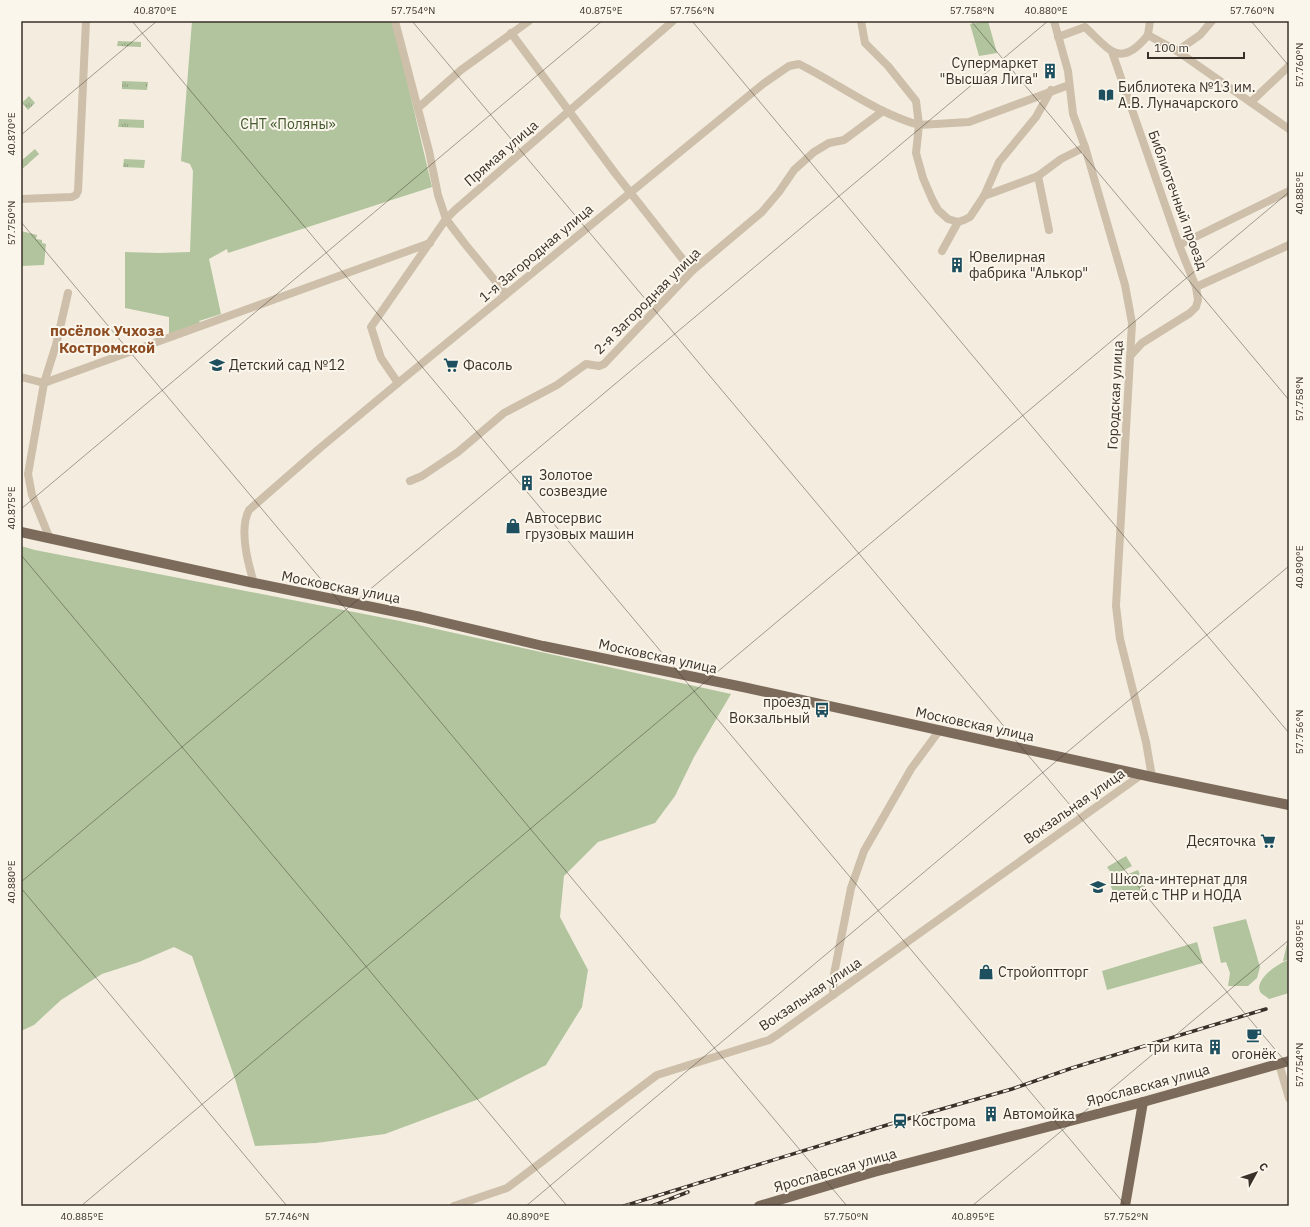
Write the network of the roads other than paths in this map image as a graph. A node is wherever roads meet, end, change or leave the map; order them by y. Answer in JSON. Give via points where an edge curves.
{"nodes":[{"id":1,"x":86,"y":21,"type":"edge"},
{"id":2,"x":395,"y":21,"type":"edge"},
{"id":3,"x":673,"y":21,"type":"edge"},
{"id":4,"x":861,"y":21,"type":"edge"},
{"id":5,"x":1054,"y":21,"type":"edge"},
{"id":6,"x":1150,"y":21,"type":"edge"},
{"id":7,"x":1212,"y":21,"type":"edge"},
{"id":8,"x":526,"y":22,"type":"edge"},
{"id":9,"x":511,"y":33,"type":"junction"},
{"id":10,"x":1148,"y":35,"type":"junction"},
{"id":11,"x":1058,"y":37,"type":"junction"},
{"id":12,"x":1177,"y":50,"type":"junction"},
{"id":13,"x":1112,"y":52,"type":"junction"},
{"id":14,"x":1289,"y":66,"type":"edge"},
{"id":15,"x":1069,"y":85,"type":"junction"},
{"id":16,"x":1051,"y":90,"type":"junction"},
{"id":17,"x":1251,"y":102,"type":"junction"},
{"id":18,"x":418,"y":108,"type":"junction"},
{"id":19,"x":570,"y":111,"type":"junction"},
{"id":20,"x":883,"y":111,"type":"junction"},
{"id":21,"x":919,"y":125,"type":"junction"},
{"id":22,"x":1289,"y":129,"type":"edge"},
{"id":23,"x":1085,"y":147,"type":"junction"},
{"id":24,"x":1038,"y":176,"type":"junction"},
{"id":25,"x":1289,"y":190,"type":"edge"},
{"id":26,"x":630,"y":192,"type":"junction"},
{"id":27,"x":984,"y":196,"type":"junction"},
{"id":28,"x":21,"y":199,"type":"edge"},
{"id":29,"x":446,"y":219,"type":"junction"},
{"id":30,"x":958,"y":222,"type":"junction"},
{"id":31,"x":1049,"y":230,"type":"dead end"},
{"id":32,"x":430,"y":242,"type":"junction"},
{"id":33,"x":1179,"y":245,"type":"junction"},
{"id":34,"x":1289,"y":245,"type":"edge"},
{"id":35,"x":942,"y":251,"type":"dead end"},
{"id":36,"x":692,"y":271,"type":"junction"},
{"id":37,"x":1196,"y":287,"type":"junction"},
{"id":38,"x":68,"y":293,"type":"dead end"},
{"id":39,"x":506,"y":294,"type":"junction"},
{"id":40,"x":1131,"y":355,"type":"junction"},
{"id":41,"x":21,"y":377,"type":"edge"},
{"id":42,"x":44,"y":383,"type":"junction"},
{"id":43,"x":398,"y":383,"type":"junction"},
{"id":44,"x":410,"y":481,"type":"dead end"},
{"id":45,"x":21,"y":532,"type":"edge"},
{"id":46,"x":50,"y":539,"type":"junction"},
{"id":47,"x":254,"y":584,"type":"junction"},
{"id":48,"x":939,"y":731,"type":"junction"},
{"id":49,"x":1141,"y":775,"type":"junction"},
{"id":50,"x":1152,"y":777,"type":"junction"},
{"id":51,"x":1289,"y":806,"type":"edge"},
{"id":52,"x":833,"y":995,"type":"junction"},
{"id":53,"x":1284,"y":1063,"type":"edge"},
{"id":54,"x":1289,"y":1098,"type":"edge"},
{"id":55,"x":1143,"y":1102,"type":"junction"},
{"id":56,"x":454,"y":1206,"type":"edge"},
{"id":57,"x":760,"y":1206,"type":"edge"},
{"id":58,"x":1125,"y":1206,"type":"edge"}],
"edges":[{"from":1,"to":28,"type":"street","via":[[78,191],[72,197]]},
{"from":2,"to":18,"type":"street"},
{"from":3,"to":19,"type":"street","name":"Прямая улица"},
{"from":4,"to":21,"type":"street","via":[[865,43],[888,66],[916,101]]},
{"from":5,"to":11,"type":"street","name":"Городская улица"},
{"from":6,"to":10,"type":"street"},
{"from":7,"to":12,"type":"street","via":[[1200,35]]},
{"from":8,"to":9,"type":"street"},
{"from":9,"to":18,"type":"street","via":[[461,70]]},
{"from":9,"to":19,"type":"street"},
{"from":10,"to":12,"type":"street"},
{"from":10,"to":13,"type":"street","via":[[1134,50],[1124,54]]},
{"from":11,"to":13,"type":"street","via":[[1084,27]]},
{"from":11,"to":15,"type":"street","name":"Городская улица","via":[[1068,71]]},
{"from":12,"to":17,"type":"street"},
{"from":13,"to":33,"type":"street","name":"Библиотечный проезд"},
{"from":14,"to":17,"type":"street"},
{"from":15,"to":16,"type":"street"},
{"from":15,"to":23,"type":"street","name":"Городская улица","via":[[1074,114]]},
{"from":16,"to":21,"type":"street","via":[[969,122]]},
{"from":16,"to":27,"type":"street","via":[[1036,117],[999,162]]},
{"from":17,"to":22,"type":"street"},
{"from":18,"to":29,"type":"street"},
{"from":19,"to":26,"type":"street"},
{"from":19,"to":29,"type":"street","name":"Прямая улица"},
{"from":20,"to":21,"type":"street","name":"1-я Загородная улица"},
{"from":20,"to":26,"type":"street","name":"1-я Загородная улица","via":[[799,64],[789,66],[763,84]]},
{"from":20,"to":36,"type":"street","name":"2-я Загородная улица","via":[[844,140],[829,143],[814,152],[794,170],[762,212]]},
{"from":21,"to":30,"type":"street","via":[[916,153],[923,178],[938,210],[948,219]]},
{"from":23,"to":24,"type":"street","via":[[1061,159]]},
{"from":23,"to":40,"type":"street","name":"Городская улица","via":[[1125,285],[1132,324]]},
{"from":24,"to":27,"type":"street"},
{"from":24,"to":31,"type":"street"},
{"from":25,"to":33,"type":"street"},
{"from":26,"to":36,"type":"street"},
{"from":26,"to":39,"type":"street","name":"1-я Загородная улица"},
{"from":27,"to":30,"type":"street","via":[[970,217]]},
{"from":29,"to":32,"type":"street","name":"Прямая улица"},
{"from":29,"to":39,"type":"street"},
{"from":30,"to":35,"type":"street"},
{"from":32,"to":42,"type":"street"},
{"from":32,"to":43,"type":"street","name":"Прямая улица","via":[[371,327],[381,358]]},
{"from":33,"to":37,"type":"street","name":"Библиотечный проезд"},
{"from":34,"to":37,"type":"street","name":"Библиотечный проезд"},
{"from":36,"to":44,"type":"street","name":"2-я Загородная улица","via":[[604,364],[586,364],[557,385],[504,413],[458,452]]},
{"from":37,"to":40,"type":"street","name":"Библиотечный проезд","via":[[1196,307],[1142,343]]},
{"from":38,"to":42,"type":"street"},
{"from":39,"to":43,"type":"street","name":"1-я Загородная улица"},
{"from":40,"to":50,"type":"street","name":"Городская улица","via":[[1116,606],[1120,639],[1146,742]]},
{"from":41,"to":42,"type":"street"},
{"from":42,"to":46,"type":"street","via":[[28,474],[32,495]]},
{"from":43,"to":47,"type":"street","name":"1-я Загородная улица","via":[[249,510],[245,543]]},
{"from":45,"to":46,"type":"main road","name":"Московская улица"},
{"from":46,"to":47,"type":"main road","name":"Московская улица"},
{"from":47,"to":48,"type":"main road","name":"Московская улица","via":[[421,617],[543,646]]},
{"from":48,"to":49,"type":"main road","name":"Московская улица"},
{"from":48,"to":52,"type":"street","via":[[910,770],[864,850],[849,895],[834,974]]},
{"from":49,"to":50,"type":"main road","name":"Московская улица"},
{"from":49,"to":52,"type":"street","name":"Вокзальная улица"},
{"from":50,"to":51,"type":"main road","name":"Московская улица"},
{"from":52,"to":56,"type":"street","name":"Вокзальная улица","via":[[769,1040],[657,1074],[507,1188]]},
{"from":53,"to":54,"type":"street"},
{"from":53,"to":55,"type":"main road","name":"Ярославская улица"},
{"from":55,"to":57,"type":"main road","name":"Ярославская улица","via":[[874,1172]]},
{"from":55,"to":58,"type":"main road"}]}
